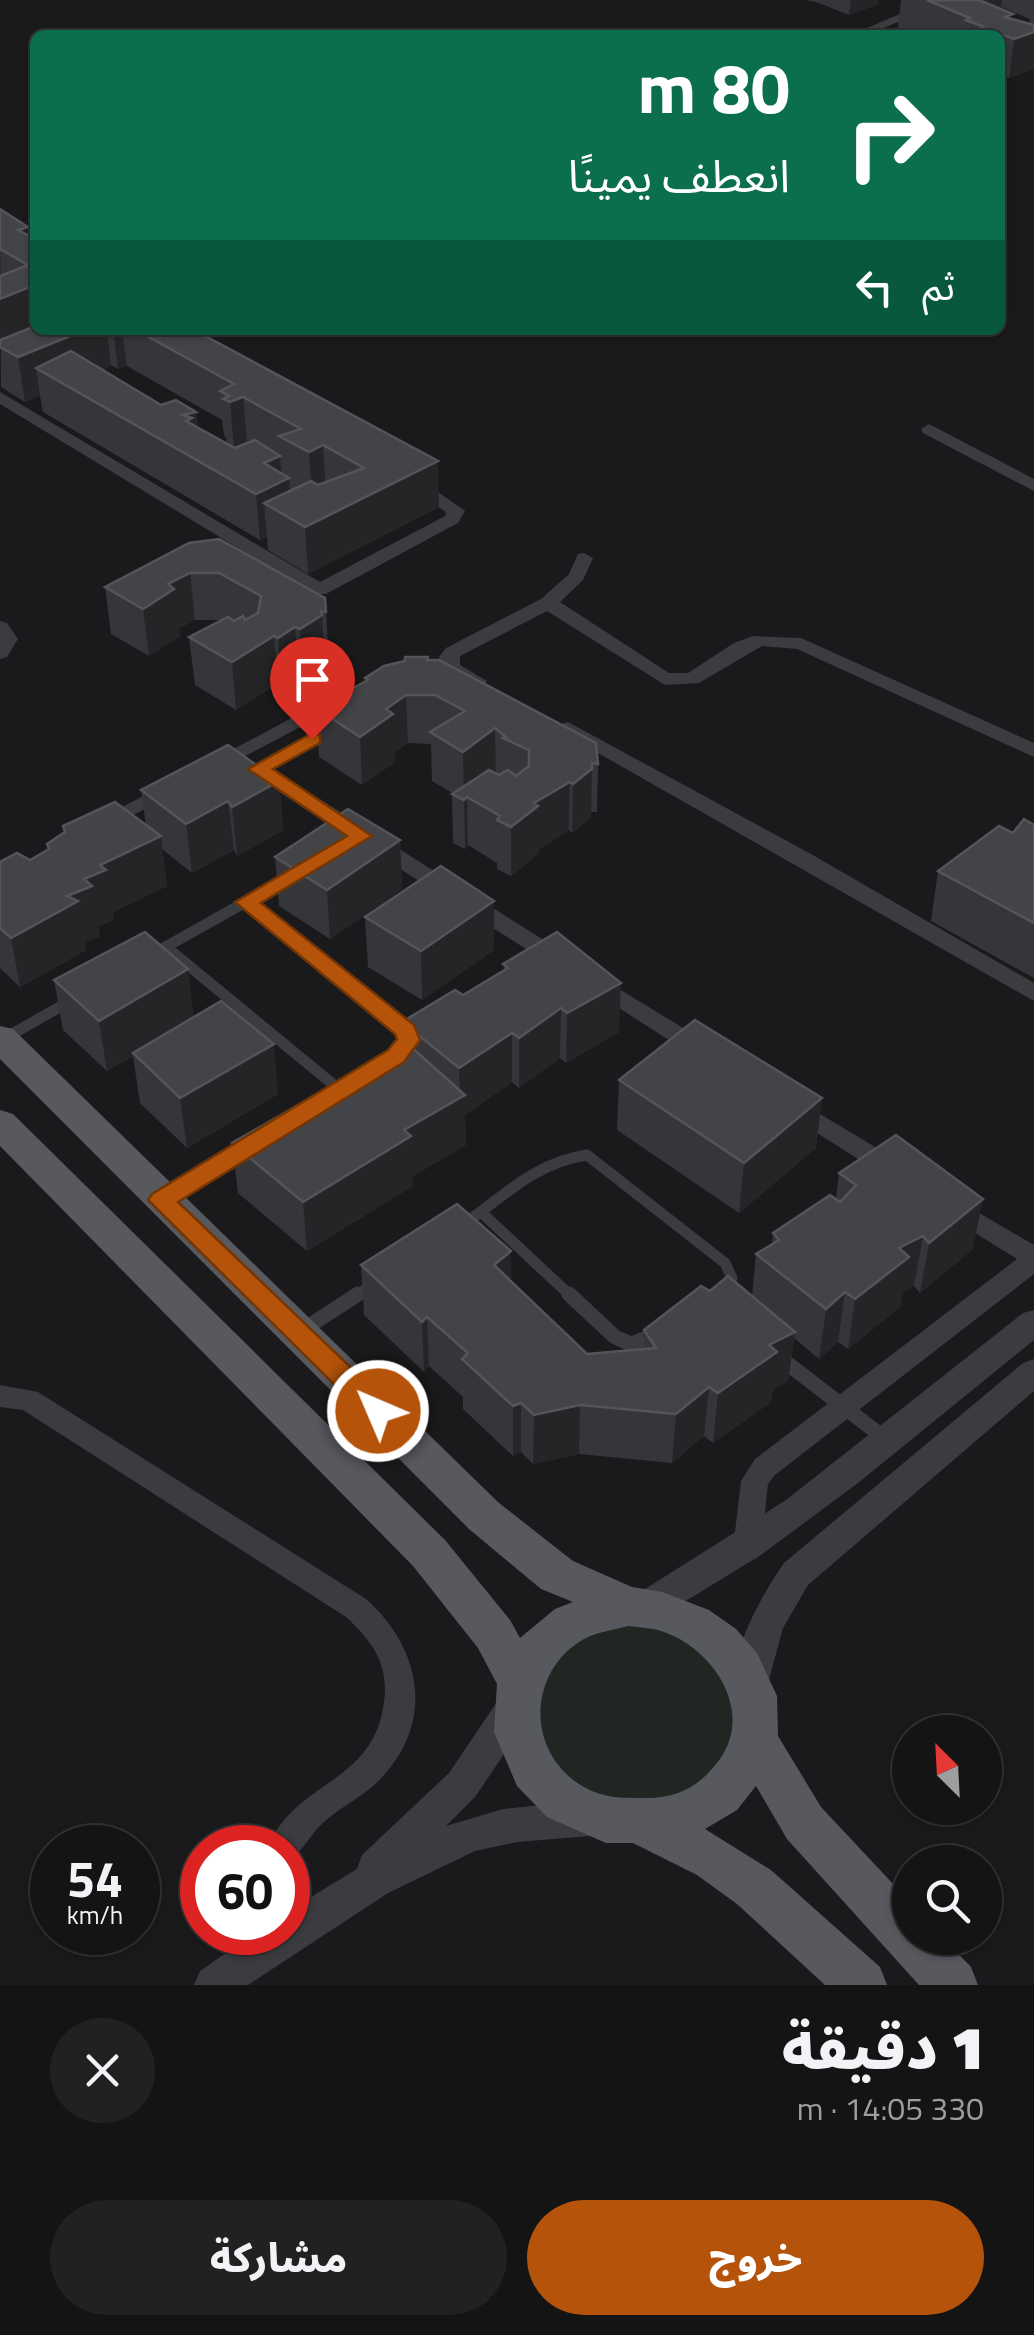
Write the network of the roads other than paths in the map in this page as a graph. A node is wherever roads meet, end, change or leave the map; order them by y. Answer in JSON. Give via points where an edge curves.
{"nodes":[{"id":1,"x":944,"y":0,"type":"edge"},
{"id":2,"x":868,"y":30,"type":"dead end"},
{"id":3,"x":30,"y":238,"type":"edge"},
{"id":4,"x":0,"y":248,"type":"edge"},
{"id":5,"x":0,"y":398,"type":"edge"},
{"id":6,"x":929,"y":429,"type":"dead end"},
{"id":7,"x":392,"y":468,"type":"edge"},
{"id":8,"x":1034,"y":486,"type":"edge"},
{"id":9,"x":584,"y":558,"type":"dead end"},
{"id":10,"x":548,"y":603,"type":"junction"},
{"id":11,"x":0,"y":627,"type":"edge"},
{"id":12,"x":0,"y":653,"type":"edge"},
{"id":13,"x":493,"y":690,"type":"edge"},
{"id":14,"x":354,"y":691,"type":"edge"},
{"id":15,"x":361,"y":712,"type":"edge"},
{"id":16,"x":546,"y":717,"type":"edge"},
{"id":17,"x":258,"y":742,"type":"junction"},
{"id":18,"x":1034,"y":751,"type":"edge"},
{"id":19,"x":280,"y":757,"type":"junction"},
{"id":20,"x":258,"y":769,"type":"junction"},
{"id":21,"x":209,"y":796,"type":"edge"},
{"id":22,"x":88,"y":830,"type":"edge"},
{"id":23,"x":296,"y":874,"type":"edge"},
{"id":24,"x":246,"y":902,"type":"junction"},
{"id":25,"x":166,"y":947,"type":"junction"},
{"id":26,"x":133,"y":966,"type":"edge"},
{"id":27,"x":84,"y":993,"type":"edge"},
{"id":28,"x":1034,"y":993,"type":"edge"},
{"id":29,"x":1,"y":1039,"type":"edge"},
{"id":30,"x":720,"y":1061,"type":"edge"},
{"id":31,"x":340,"y":1090,"type":"junction"},
{"id":32,"x":770,"y":1092,"type":"edge"},
{"id":33,"x":291,"y":1120,"type":"edge"},
{"id":34,"x":0,"y":1122,"type":"edge"},
{"id":35,"x":258,"y":1140,"type":"edge"},
{"id":36,"x":161,"y":1200,"type":"junction"},
{"id":37,"x":482,"y":1213,"type":"junction"},
{"id":38,"x":449,"y":1235,"type":"edge"},
{"id":39,"x":1034,"y":1259,"type":"edge"},
{"id":40,"x":382,"y":1278,"type":"edge"},
{"id":41,"x":708,"y":1303,"type":"edge"},
{"id":42,"x":1034,"y":1322,"type":"edge"},
{"id":43,"x":661,"y":1332,"type":"edge"},
{"id":44,"x":299,"y":1333,"type":"junction"},
{"id":45,"x":768,"y":1349,"type":"edge"},
{"id":46,"x":1034,"y":1372,"type":"edge"},
{"id":47,"x":0,"y":1396,"type":"edge"},
{"id":48,"x":843,"y":1406,"type":"junction"},
{"id":49,"x":886,"y":1440,"type":"junction"},
{"id":50,"x":747,"y":1549,"type":"junction"},
{"id":51,"x":637,"y":1606,"type":"junction"},
{"id":52,"x":751,"y":1686,"type":"junction"},
{"id":53,"x":516,"y":1694,"type":"junction"},
{"id":54,"x":753,"y":1738,"type":"junction"},
{"id":55,"x":596,"y":1817,"type":"junction"},
{"id":56,"x":644,"y":1824,"type":"junction"},
{"id":57,"x":297,"y":1825,"type":"edge"},
{"id":58,"x":334,"y":1906,"type":"junction"},
{"id":59,"x":310,"y":1918,"type":"edge"},
{"id":60,"x":244,"y":1955,"type":"edge"},
{"id":61,"x":214,"y":1985,"type":"edge"},
{"id":62,"x":862,"y":1985,"type":"edge"},
{"id":63,"x":953,"y":1985,"type":"edge"}],
"edges":[{"from":1,"to":2,"type":"street"},
{"from":3,"to":4,"type":"street"},
{"from":5,"to":7,"type":"street","via":[[320,590],[452,519],[456,510]]},
{"from":6,"to":8,"type":"street"},
{"from":9,"to":10,"type":"street"},
{"from":10,"to":13,"type":"street","via":[[449,657],[452,668]]},
{"from":10,"to":18,"type":"street","via":[[666,679],[692,679],[760,640],[801,644]]},
{"from":11,"to":12,"type":"street","via":[[8,638]]},
{"from":14,"to":17,"type":"street"},
{"from":15,"to":19,"type":"street"},
{"from":16,"to":28,"type":"street"},
{"from":17,"to":19,"type":"street"},
{"from":17,"to":22,"type":"street"},
{"from":19,"to":20,"type":"street"},
{"from":20,"to":21,"type":"street"},
{"from":20,"to":30,"type":"street","via":[[353,841]]},
{"from":23,"to":24,"type":"lane"},
{"from":24,"to":25,"type":"lane"},
{"from":24,"to":31,"type":"lane","via":[[406,1030],[408,1040],[396,1056]]},
{"from":25,"to":26,"type":"lane"},
{"from":25,"to":31,"type":"lane"},
{"from":27,"to":29,"type":"lane"},
{"from":29,"to":36,"type":"main road"},
{"from":31,"to":33,"type":"lane"},
{"from":32,"to":39,"type":"street"},
{"from":34,"to":53,"type":"main road","via":[[429,1554],[494,1634]]},
{"from":35,"to":36,"type":"lane"},
{"from":36,"to":44,"type":"main road"},
{"from":37,"to":38,"type":"lane"},
{"from":37,"to":41,"type":"lane","via":[[566,1156],[587,1155],[725,1263],[732,1278]]},
{"from":37,"to":43,"type":"lane","via":[[615,1337],[630,1344]]},
{"from":39,"to":48,"type":"street"},
{"from":40,"to":44,"type":"lane"},
{"from":42,"to":49,"type":"street"},
{"from":44,"to":51,"type":"main road","via":[[529,1554],[583,1588]]},
{"from":45,"to":48,"type":"lane"},
{"from":46,"to":52,"type":"street","via":[[796,1574],[772,1607]]},
{"from":47,"to":57,"type":"street","via":[[28,1400],[356,1608],[386,1634],[400,1667],[399,1713],[388,1751]]},
{"from":48,"to":49,"type":"lane"},
{"from":48,"to":50,"type":"street","via":[[755,1481]]},
{"from":49,"to":50,"type":"street"},
{"from":50,"to":51,"type":"street"},
{"from":51,"to":52,"type":"main road","via":[[699,1625],[721,1642]]},
{"from":51,"to":53,"type":"main road","via":[[599,1610],[549,1636],[530,1656]]},
{"from":52,"to":54,"type":"main road"},
{"from":53,"to":55,"type":"main road","via":[[519,1741],[535,1773],[572,1806]]},
{"from":53,"to":58,"type":"street","via":[[484,1756],[444,1806]]},
{"from":54,"to":56,"type":"main road","via":[[727,1788],[676,1819]]},
{"from":54,"to":63,"type":"main road","via":[[804,1824]]},
{"from":55,"to":56,"type":"main road"},
{"from":55,"to":58,"type":"street","via":[[477,1832]]},
{"from":56,"to":62,"type":"main road","via":[[754,1887]]},
{"from":58,"to":59,"type":"street"},
{"from":60,"to":61,"type":"street"}]}
